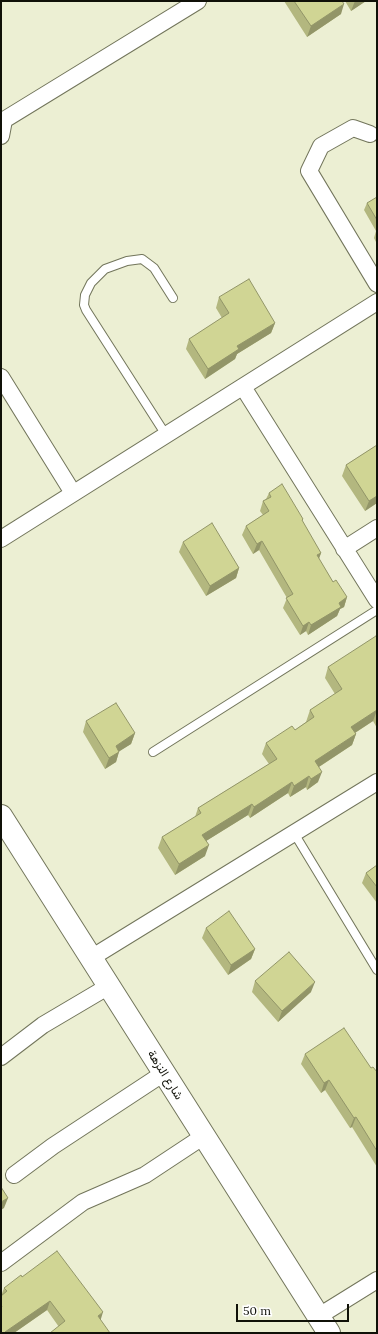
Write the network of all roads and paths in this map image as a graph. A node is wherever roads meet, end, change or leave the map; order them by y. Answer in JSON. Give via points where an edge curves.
{"nodes":[{"id":1,"x":198,"y":1,"type":"edge"},
{"id":2,"x":370,"y":134,"type":"dead end"},
{"id":3,"x":1,"y":136,"type":"edge"},
{"id":4,"x":377,"y":284,"type":"edge"},
{"id":5,"x":173,"y":298,"type":"dead end"},
{"id":6,"x":377,"y":302,"type":"edge"},
{"id":7,"x":1,"y":377,"type":"edge"},
{"id":8,"x":243,"y":387,"type":"junction"},
{"id":9,"x":166,"y":435,"type":"junction"},
{"id":10,"x":73,"y":493,"type":"junction"},
{"id":11,"x":377,"y":528,"type":"edge"},
{"id":12,"x":1,"y":539,"type":"edge"},
{"id":13,"x":344,"y":548,"type":"junction"},
{"id":14,"x":377,"y":600,"type":"edge"},
{"id":15,"x":377,"y":610,"type":"edge"},
{"id":16,"x":153,"y":752,"type":"dead end"},
{"id":17,"x":377,"y":782,"type":"edge"},
{"id":18,"x":1,"y":816,"type":"edge"},
{"id":19,"x":294,"y":833,"type":"junction"},
{"id":20,"x":91,"y":958,"type":"junction"},
{"id":21,"x":377,"y":970,"type":"edge"},
{"id":22,"x":109,"y":986,"type":"junction"},
{"id":23,"x":1,"y":1057,"type":"edge"},
{"id":24,"x":164,"y":1073,"type":"junction"},
{"id":25,"x":204,"y":1136,"type":"junction"},
{"id":26,"x":14,"y":1175,"type":"dead end"},
{"id":27,"x":1,"y":1263,"type":"edge"},
{"id":28,"x":377,"y":1280,"type":"edge"},
{"id":29,"x":324,"y":1325,"type":"edge"}],
"edges":[{"from":1,"to":3,"type":"street","via":[[4,120]]},
{"from":2,"to":4,"type":"street","via":[[353,128],[321,146],[310,171]]},
{"from":5,"to":9,"type":"lane","via":[[154,268],[142,259],[105,269],[91,283],[85,295],[84,305]]},
{"from":6,"to":8,"type":"street"},
{"from":7,"to":10,"type":"street"},
{"from":8,"to":9,"type":"street"},
{"from":8,"to":13,"type":"street"},
{"from":9,"to":10,"type":"street"},
{"from":10,"to":12,"type":"street"},
{"from":11,"to":13,"type":"street"},
{"from":13,"to":14,"type":"street"},
{"from":15,"to":16,"type":"lane"},
{"from":17,"to":19,"type":"street"},
{"from":18,"to":20,"type":"main road","name":"شارع النزهة"},
{"from":19,"to":20,"type":"street"},
{"from":19,"to":21,"type":"lane"},
{"from":20,"to":22,"type":"main road","name":"شارع النزهة"},
{"from":22,"to":23,"type":"street","via":[[43,1025]]},
{"from":22,"to":24,"type":"main road","name":"شارع النزهة"},
{"from":24,"to":25,"type":"main road","name":"شارع النزهة"},
{"from":24,"to":26,"type":"street","via":[[53,1146]]},
{"from":25,"to":27,"type":"street","via":[[145,1174],[82,1202]]},
{"from":25,"to":29,"type":"main road","name":"شارع النزهة"},
{"from":28,"to":29,"type":"street"}]}
